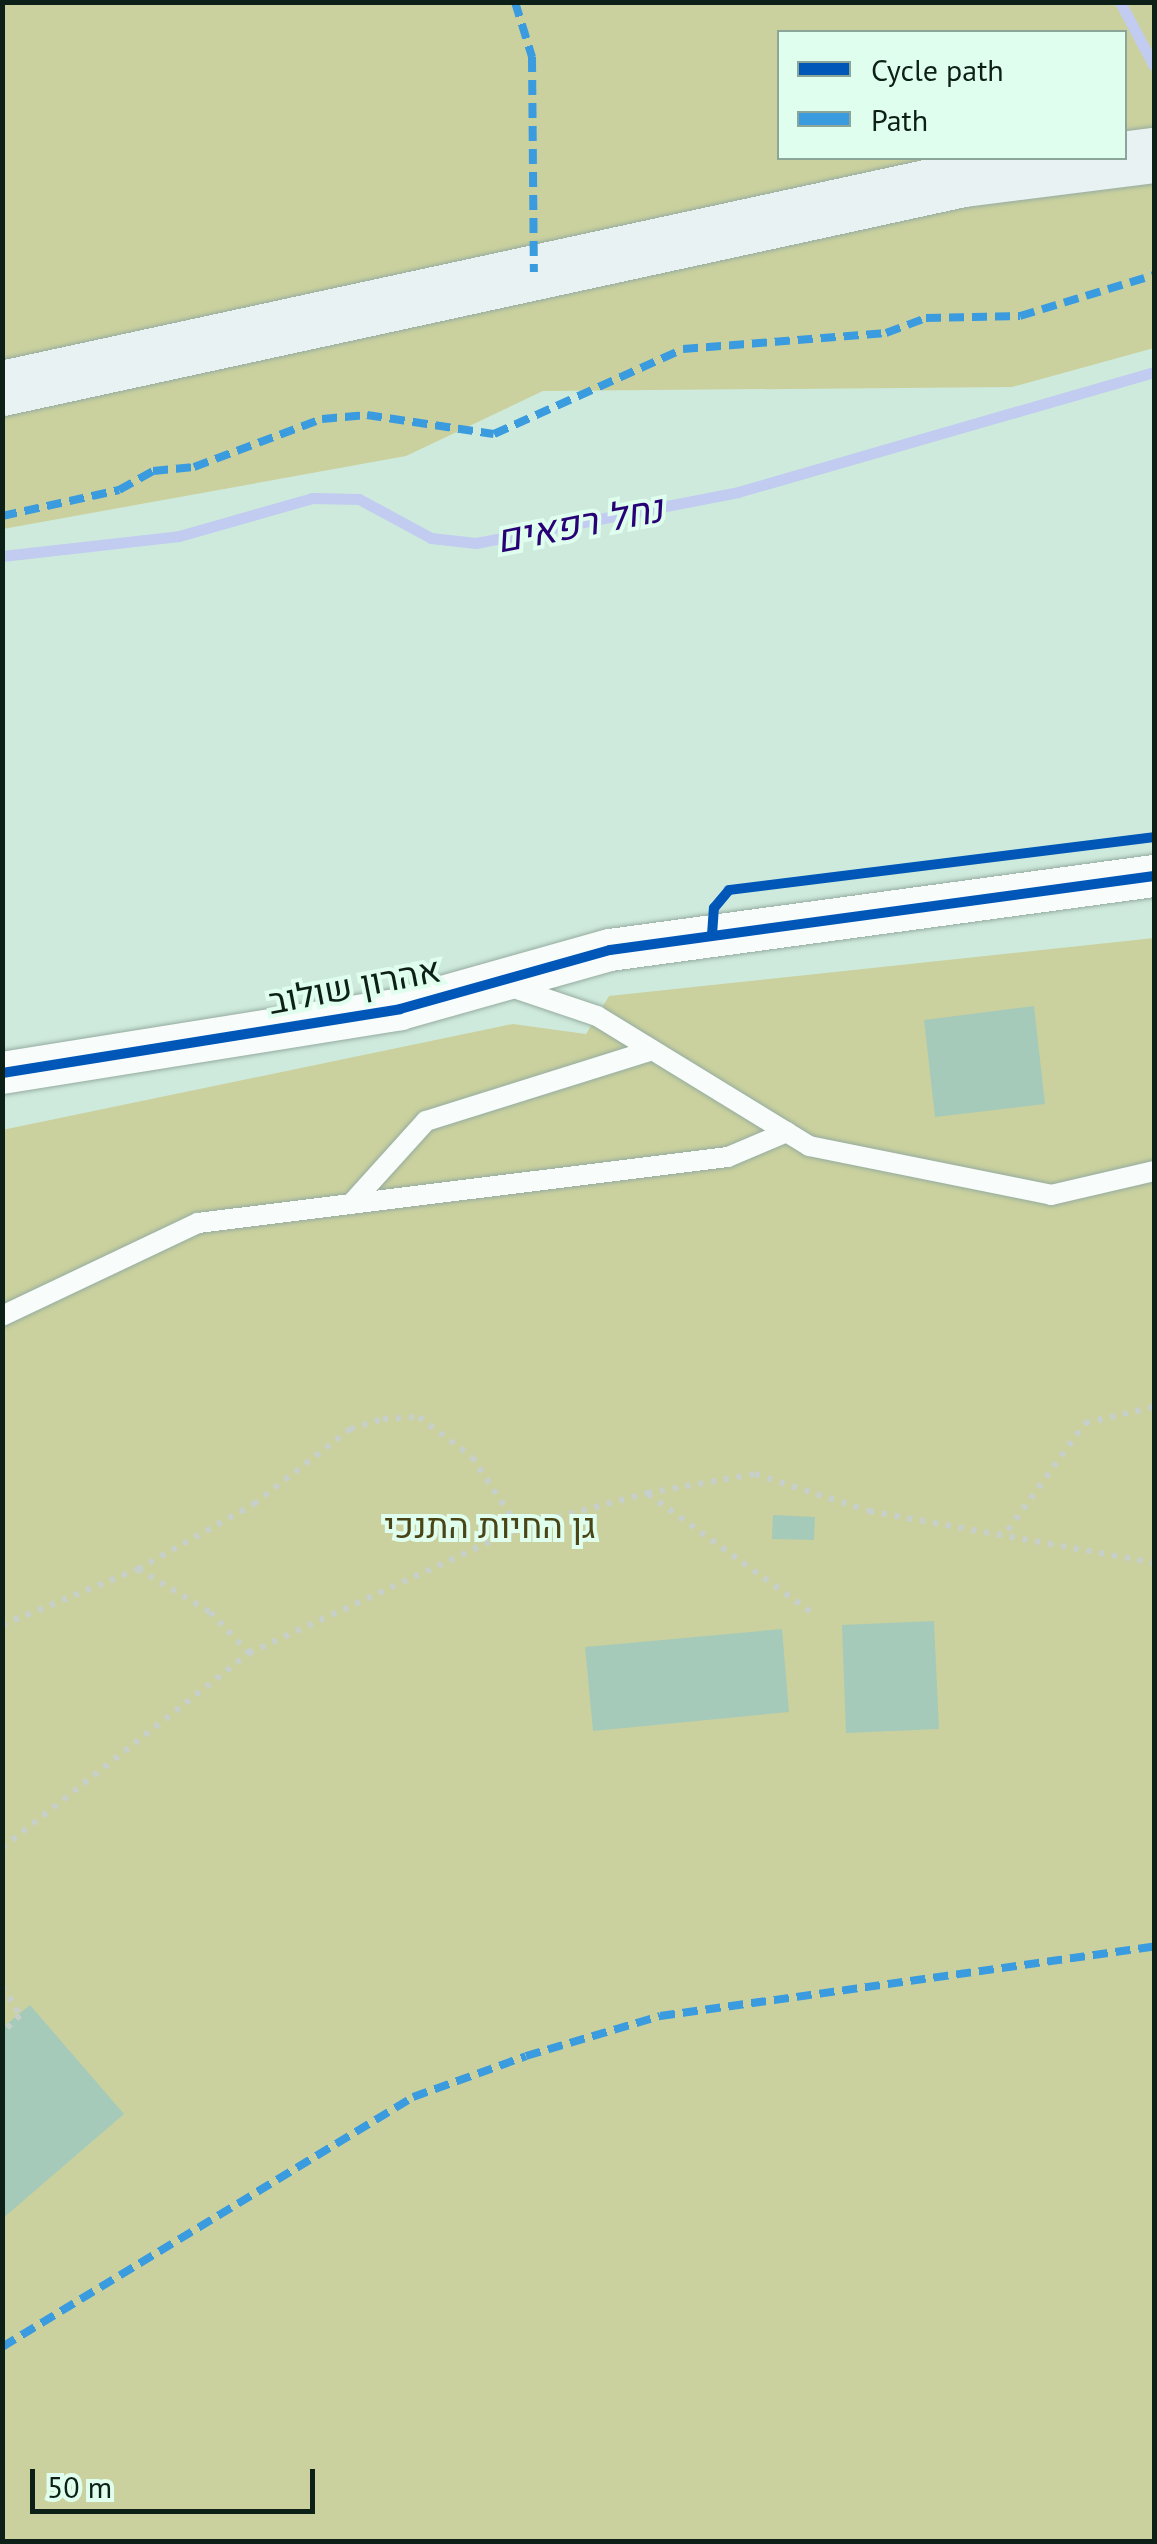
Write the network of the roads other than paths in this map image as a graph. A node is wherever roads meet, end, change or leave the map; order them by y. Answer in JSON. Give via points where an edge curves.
{"nodes":[{"id":1,"x":1154,"y":155,"type":"edge"},
{"id":2,"x":1127,"y":158,"type":"edge"},
{"id":3,"x":1114,"y":160,"type":"edge"},
{"id":4,"x":2,"y":388,"type":"edge"},
{"id":5,"x":1154,"y":876,"type":"edge"},
{"id":6,"x":497,"y":982,"type":"junction"},
{"id":7,"x":652,"y":1050,"type":"junction"},
{"id":8,"x":2,"y":1072,"type":"edge"},
{"id":9,"x":787,"y":1132,"type":"junction"},
{"id":10,"x":1154,"y":1171,"type":"edge"},
{"id":11,"x":351,"y":1204,"type":"junction"},
{"id":12,"x":2,"y":1316,"type":"edge"}],
"edges":[{"from":1,"to":2,"type":"main road"},
{"from":3,"to":4,"type":"main road","via":[[963,179]]},
{"from":5,"to":6,"type":"street","name":"אהרון שולוב","via":[[712,935]]},
{"from":6,"to":7,"type":"lane","via":[[598,1016]]},
{"from":6,"to":8,"type":"street","name":"אהרון שולוב","via":[[400,1008]]},
{"from":7,"to":9,"type":"lane"},
{"from":7,"to":11,"type":"lane","via":[[426,1122]]},
{"from":9,"to":10,"type":"lane","via":[[809,1146],[1052,1195]]},
{"from":9,"to":11,"type":"lane","via":[[728,1157]]},
{"from":11,"to":12,"type":"lane","via":[[198,1223]]}]}
